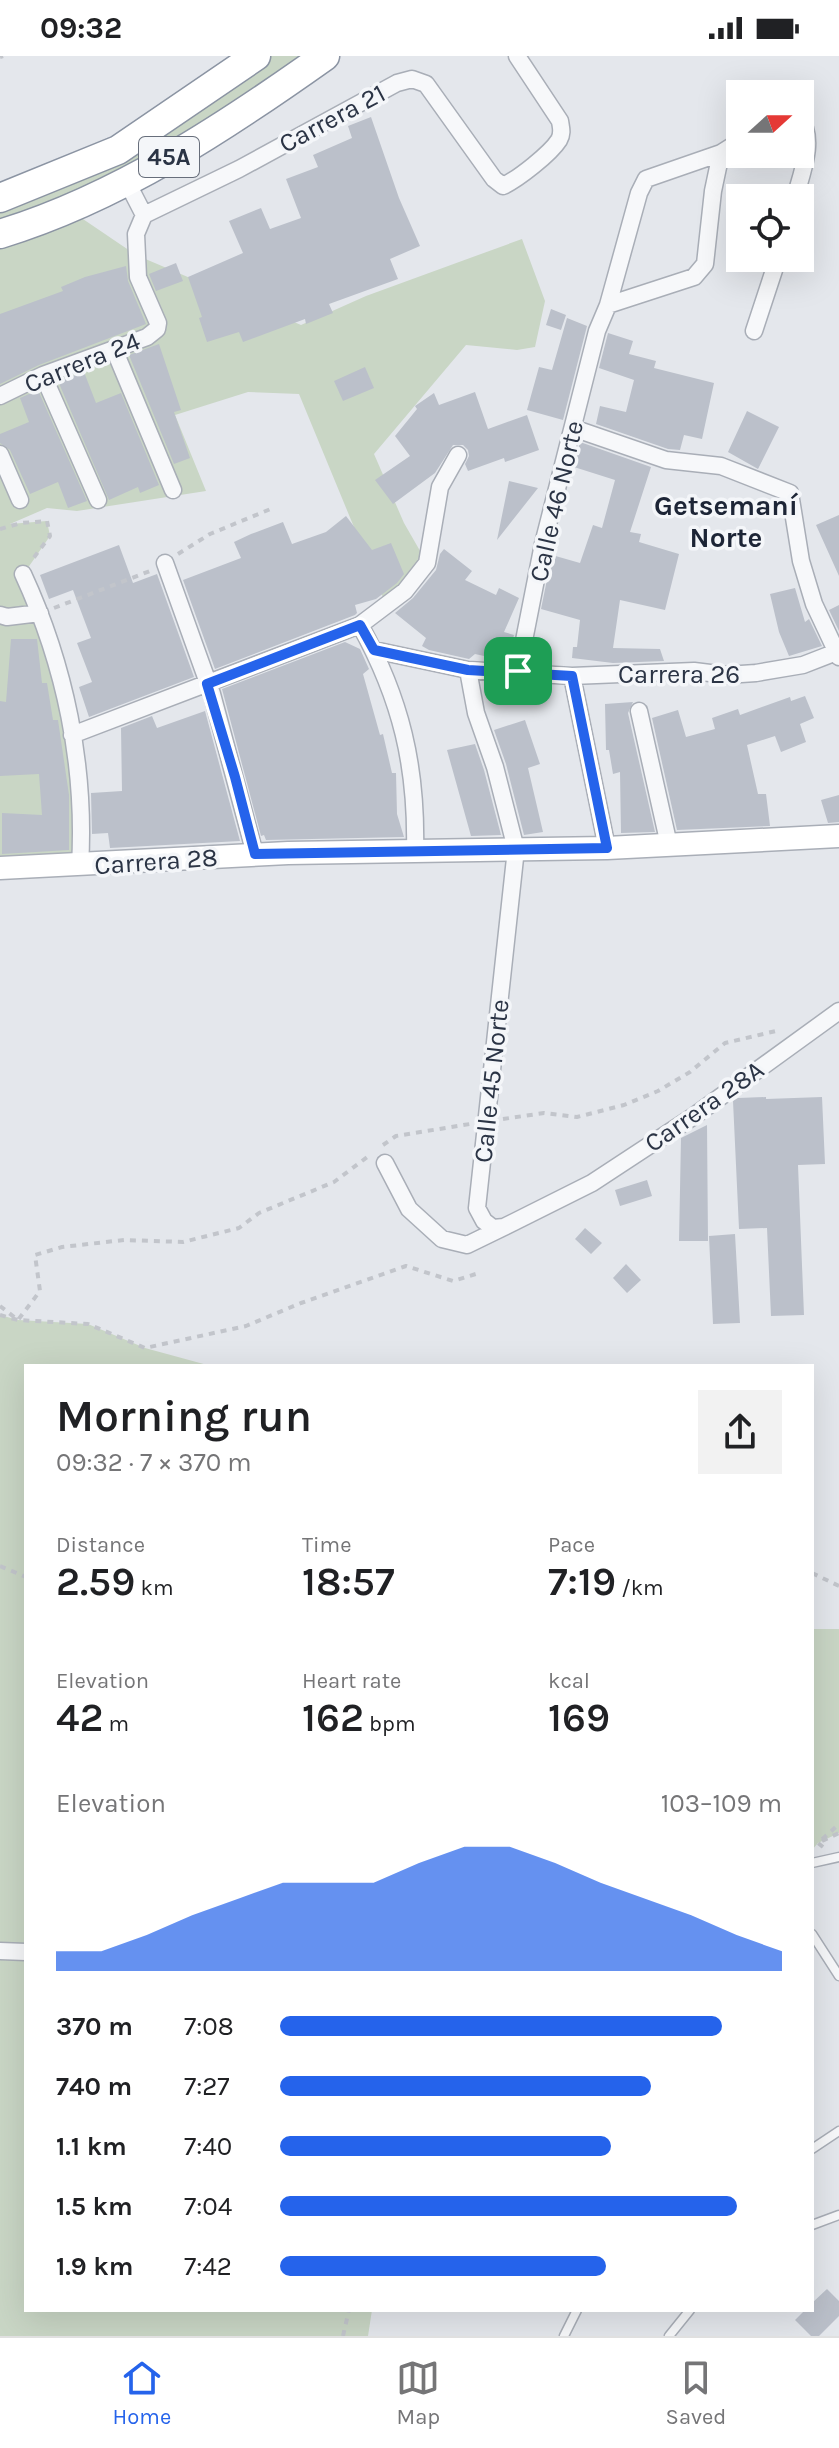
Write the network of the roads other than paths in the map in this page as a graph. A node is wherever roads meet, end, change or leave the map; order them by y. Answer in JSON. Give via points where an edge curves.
{"nodes":[{"id":1,"x":256,"y":56,"type":"edge"},
{"id":2,"x":325,"y":56,"type":"edge"},
{"id":3,"x":517,"y":56,"type":"edge"},
{"id":4,"x":726,"y":150,"type":"edge"},
{"id":5,"x":721,"y":153,"type":"junction"},
{"id":6,"x":127,"y":182,"type":"junction"},
{"id":7,"x":0,"y":198,"type":"edge"},
{"id":8,"x":144,"y":215,"type":"junction"},
{"id":9,"x":0,"y":234,"type":"edge"},
{"id":10,"x":773,"y":272,"type":"edge"},
{"id":11,"x":608,"y":305,"type":"junction"},
{"id":12,"x":754,"y":331,"type":"dead end"},
{"id":13,"x":114,"y":349,"type":"junction"},
{"id":14,"x":43,"y":375,"type":"junction"},
{"id":15,"x":0,"y":396,"type":"edge"},
{"id":16,"x":573,"y":428,"type":"junction"},
{"id":17,"x":0,"y":454,"type":"edge"},
{"id":18,"x":458,"y":455,"type":"dead end"},
{"id":19,"x":173,"y":490,"type":"dead end"},
{"id":20,"x":20,"y":500,"type":"dead end"},
{"id":21,"x":98,"y":500,"type":"dead end"},
{"id":22,"x":165,"y":563,"type":"dead end"},
{"id":23,"x":23,"y":574,"type":"road end"},
{"id":24,"x":40,"y":613,"type":"junction"},
{"id":25,"x":0,"y":615,"type":"edge"},
{"id":26,"x":360,"y":625,"type":"junction"},
{"id":27,"x":374,"y":650,"type":"junction"},
{"id":28,"x":838,"y":653,"type":"edge"},
{"id":29,"x":468,"y":670,"type":"junction"},
{"id":30,"x":518,"y":671,"type":"junction"},
{"id":31,"x":572,"y":676,"type":"junction"},
{"id":32,"x":207,"y":684,"type":"junction"},
{"id":33,"x":639,"y":711,"type":"dead end"},
{"id":34,"x":72,"y":735,"type":"junction"},
{"id":35,"x":839,"y":836,"type":"edge"},
{"id":36,"x":669,"y":845,"type":"junction"},
{"id":37,"x":607,"y":848,"type":"junction"},
{"id":38,"x":516,"y":849,"type":"junction"},
{"id":39,"x":415,"y":851,"type":"junction"},
{"id":40,"x":255,"y":854,"type":"junction"},
{"id":41,"x":80,"y":866,"type":"junction"},
{"id":42,"x":0,"y":868,"type":"edge"},
{"id":43,"x":839,"y":1011,"type":"edge"},
{"id":44,"x":385,"y":1163,"type":"dead end"},
{"id":45,"x":504,"y":1227,"type":"junction"},
{"id":46,"x":836,"y":1857,"type":"edge"},
{"id":47,"x":814,"y":1862,"type":"edge"},
{"id":48,"x":814,"y":1937,"type":"edge"},
{"id":49,"x":0,"y":1951,"type":"edge"},
{"id":50,"x":24,"y":1952,"type":"edge"},
{"id":51,"x":839,"y":1976,"type":"edge"},
{"id":52,"x":839,"y":2131,"type":"edge"},
{"id":53,"x":814,"y":2148,"type":"edge"},
{"id":54,"x":839,"y":2215,"type":"edge"},
{"id":55,"x":814,"y":2224,"type":"edge"},
{"id":56,"x":576,"y":2312,"type":"edge"},
{"id":57,"x":688,"y":2312,"type":"edge"},
{"id":58,"x":564,"y":2336,"type":"edge"},
{"id":59,"x":669,"y":2336,"type":"edge"}],
"edges":[{"from":1,"to":7,"type":"highway","number":"45A","via":[[118,150]]},
{"from":2,"to":6,"type":"highway","number":"45A"},
{"from":3,"to":8,"type":"street","name":"Carrera 21","via":[[562,132],[503,186],[426,84],[412,79]]},
{"from":4,"to":5,"type":"street"},
{"from":5,"to":11,"type":"street","via":[[646,179]]},
{"from":5,"to":11,"type":"street","via":[[705,264],[694,277]]},
{"from":6,"to":8,"type":"street"},
{"from":6,"to":9,"type":"highway","number":"45A","via":[[47,220]]},
{"from":8,"to":13,"type":"street","name":"Carrera 24","via":[[136,234],[138,277],[158,323],[155,333]]},
{"from":10,"to":12,"type":"street"},
{"from":11,"to":16,"type":"street","name":"Calle 46 Norte"},
{"from":13,"to":14,"type":"street","name":"Carrera 24"},
{"from":13,"to":19,"type":"street"},
{"from":14,"to":15,"type":"street","name":"Carrera 24"},
{"from":14,"to":21,"type":"street"},
{"from":16,"to":28,"type":"street","via":[[666,460],[721,466],[790,493],[801,561]]},
{"from":16,"to":30,"type":"street","name":"Calle 46 Norte"},
{"from":17,"to":20,"type":"street"},
{"from":18,"to":26,"type":"street","via":[[440,487],[427,563],[405,591]]},
{"from":22,"to":32,"type":"street"},
{"from":23,"to":24,"type":"street"},
{"from":24,"to":25,"type":"street"},
{"from":24,"to":34,"type":"street"},
{"from":26,"to":27,"type":"street"},
{"from":26,"to":32,"type":"street"},
{"from":27,"to":29,"type":"street","name":"Carrera 26"},
{"from":27,"to":39,"type":"street","via":[[408,748]]},
{"from":28,"to":31,"type":"street","name":"Carrera 26","via":[[756,673]]},
{"from":29,"to":30,"type":"street","name":"Carrera 26"},
{"from":29,"to":38,"type":"street"},
{"from":30,"to":31,"type":"street","name":"Carrera 26"},
{"from":31,"to":37,"type":"street"},
{"from":32,"to":34,"type":"street"},
{"from":32,"to":40,"type":"street"},
{"from":33,"to":36,"type":"street"},
{"from":34,"to":41,"type":"street","via":[[80,795]]},
{"from":35,"to":36,"type":"street","name":"Carrera 28"},
{"from":36,"to":37,"type":"street","name":"Carrera 28"},
{"from":37,"to":38,"type":"street","name":"Carrera 28"},
{"from":38,"to":39,"type":"street","name":"Carrera 28"},
{"from":38,"to":45,"type":"street","name":"Calle 45 Norte","via":[[477,1208],[493,1228]]},
{"from":39,"to":40,"type":"street","name":"Carrera 28"},
{"from":40,"to":41,"type":"street","name":"Carrera 28"},
{"from":41,"to":42,"type":"street","name":"Carrera 28"},
{"from":43,"to":45,"type":"street","name":"Carrera 28A","via":[[592,1183]]},
{"from":44,"to":45,"type":"street","via":[[409,1209],[442,1239],[467,1245]]},
{"from":46,"to":47,"type":"lane"},
{"from":48,"to":51,"type":"lane"},
{"from":49,"to":50,"type":"street"},
{"from":52,"to":53,"type":"lane"},
{"from":54,"to":55,"type":"lane"},
{"from":56,"to":58,"type":"lane"},
{"from":57,"to":59,"type":"lane"}]}
